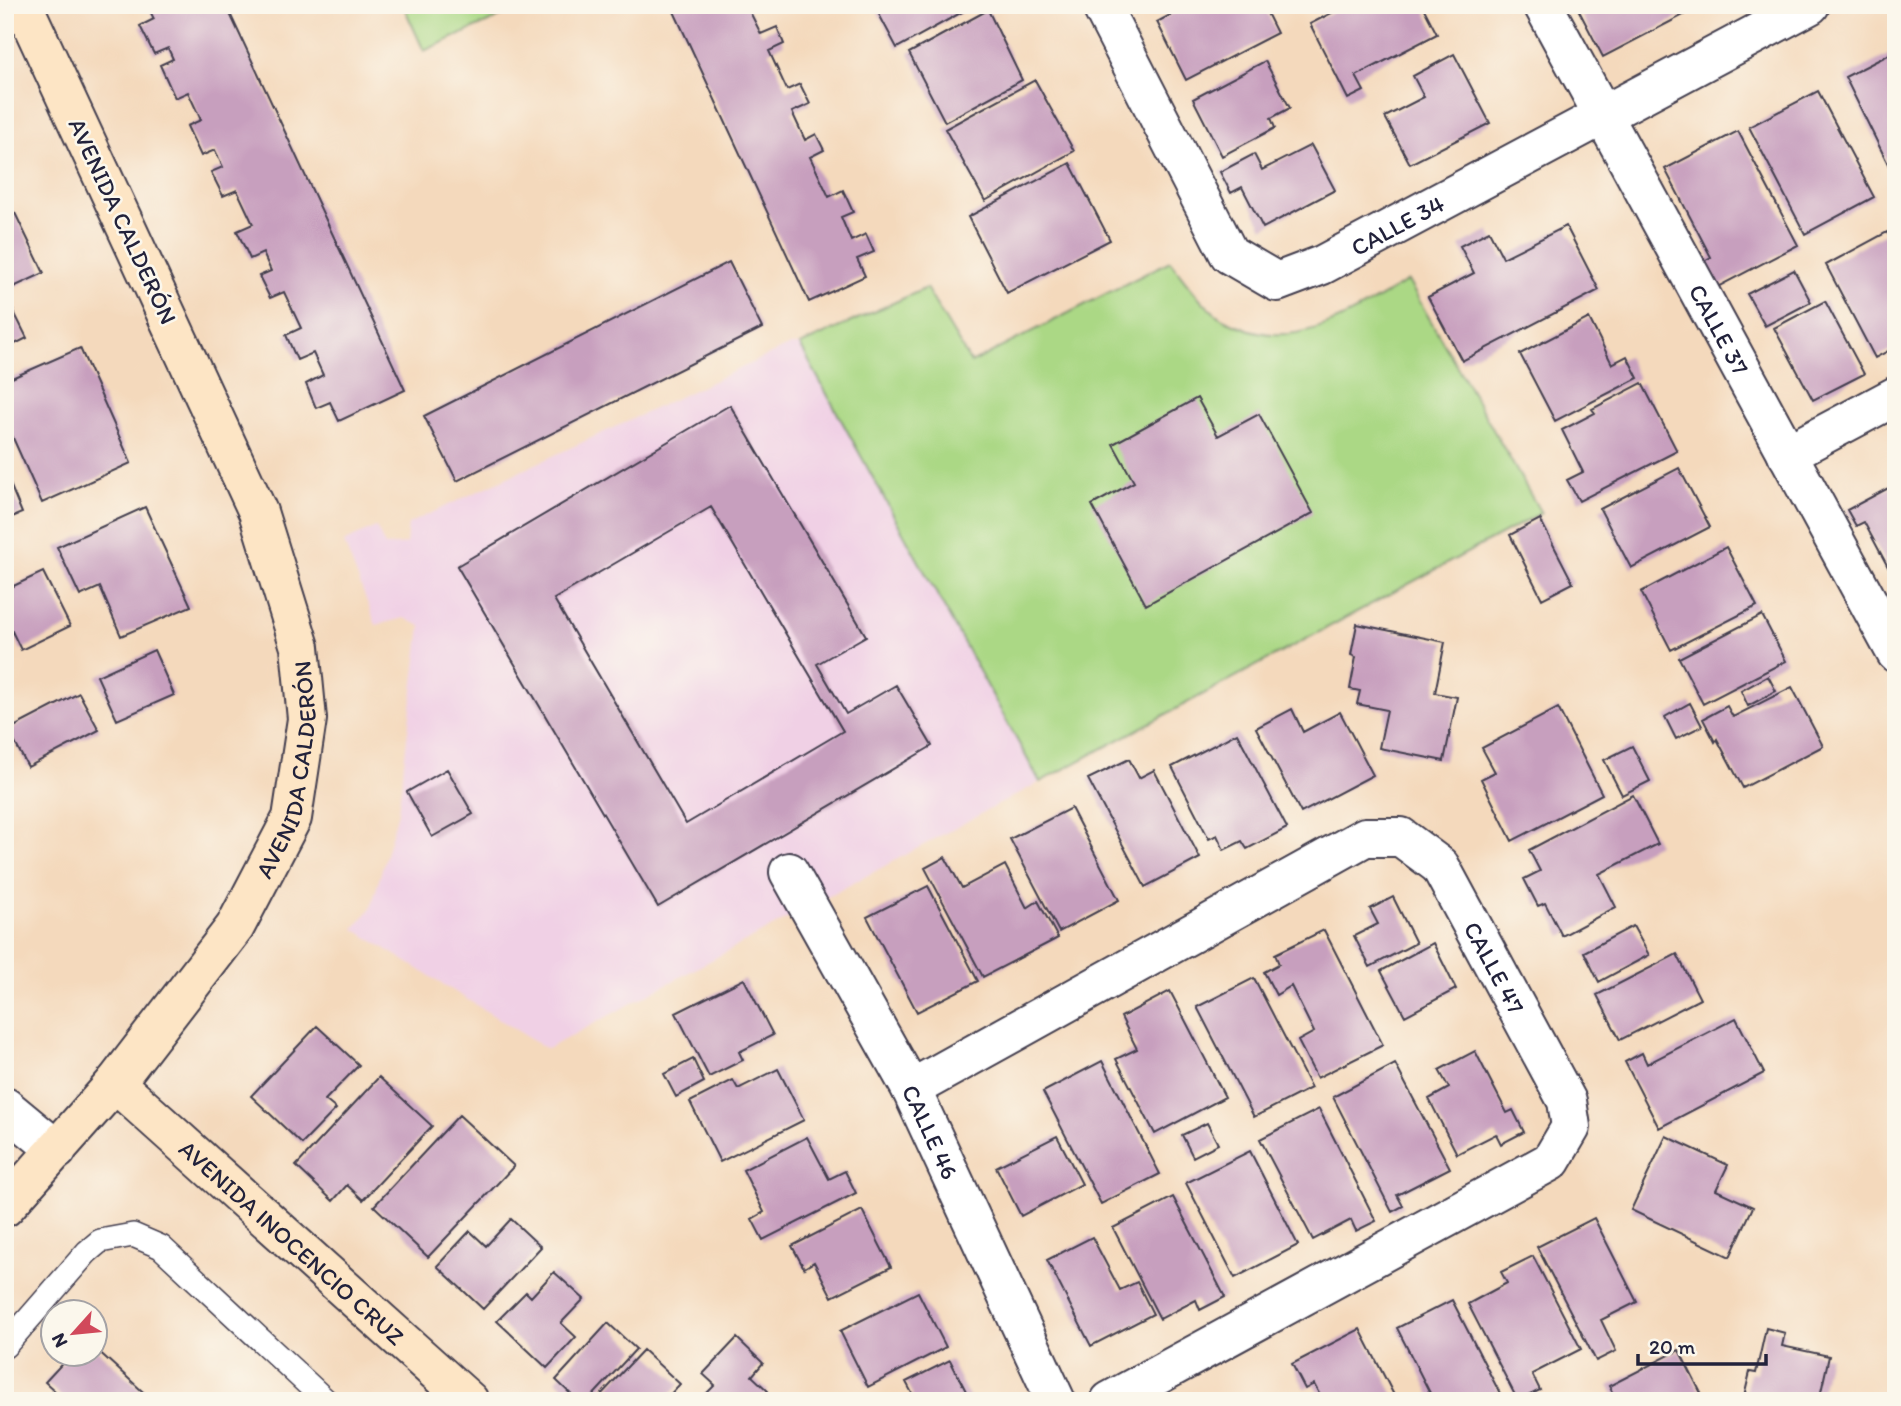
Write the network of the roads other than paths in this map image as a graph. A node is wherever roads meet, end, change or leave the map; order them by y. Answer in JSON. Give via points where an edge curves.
{"nodes":[{"id":1,"x":23,"y":5,"type":"edge"},
{"id":2,"x":1101,"y":5,"type":"edge"},
{"id":3,"x":1543,"y":5,"type":"edge"},
{"id":4,"x":1810,"y":5,"type":"edge"},
{"id":5,"x":1602,"y":115,"type":"junction"},
{"id":6,"x":1896,"y":396,"type":"edge"},
{"id":7,"x":1787,"y":454,"type":"junction"},
{"id":8,"x":1896,"y":653,"type":"edge"},
{"id":9,"x":789,"y":872,"type":"dead end"},
{"id":10,"x":115,"y":1083,"type":"junction"},
{"id":11,"x":911,"y":1089,"type":"junction"},
{"id":12,"x":5,"y":1107,"type":"edge"},
{"id":13,"x":57,"y":1150,"type":"junction"},
{"id":14,"x":5,"y":1207,"type":"edge"},
{"id":15,"x":5,"y":1346,"type":"edge"},
{"id":16,"x":326,"y":1401,"type":"edge"},
{"id":17,"x":469,"y":1401,"type":"edge"},
{"id":18,"x":1056,"y":1401,"type":"edge"},
{"id":19,"x":1110,"y":1401,"type":"edge"}],
"edges":[{"from":1,"to":10,"type":"street","name":"AVENIDA CALDERÓN","via":[[258,512],[300,648],[307,719],[292,818],[235,927]]},
{"from":2,"to":5,"type":"street","name":"CALLE 34","via":[[1229,254],[1277,282],[1322,265]]},
{"from":3,"to":5,"type":"street","name":"CALLE 37"},
{"from":4,"to":5,"type":"street","name":"CALLE 34"},
{"from":5,"to":7,"type":"street","name":"CALLE 37"},
{"from":6,"to":7,"type":"street"},
{"from":7,"to":8,"type":"street","name":"CALLE 37"},
{"from":9,"to":11,"type":"street","name":"CALLE 46"},
{"from":10,"to":13,"type":"street","name":"AVENIDA CALDERÓN"},
{"from":10,"to":17,"type":"street","name":"AVENIDA INOCENCIO CRUZ"},
{"from":11,"to":18,"type":"street","name":"CALLE 46"},
{"from":11,"to":19,"type":"street","name":"CALLE 47","via":[[1365,837],[1401,837],[1440,866],[1567,1101],[1571,1127],[1551,1161]]},
{"from":12,"to":13,"type":"street"},
{"from":13,"to":14,"type":"street","name":"AVENIDA CALDERÓN"},
{"from":15,"to":16,"type":"lane","via":[[87,1252],[100,1241],[133,1235],[161,1247]]}]}
